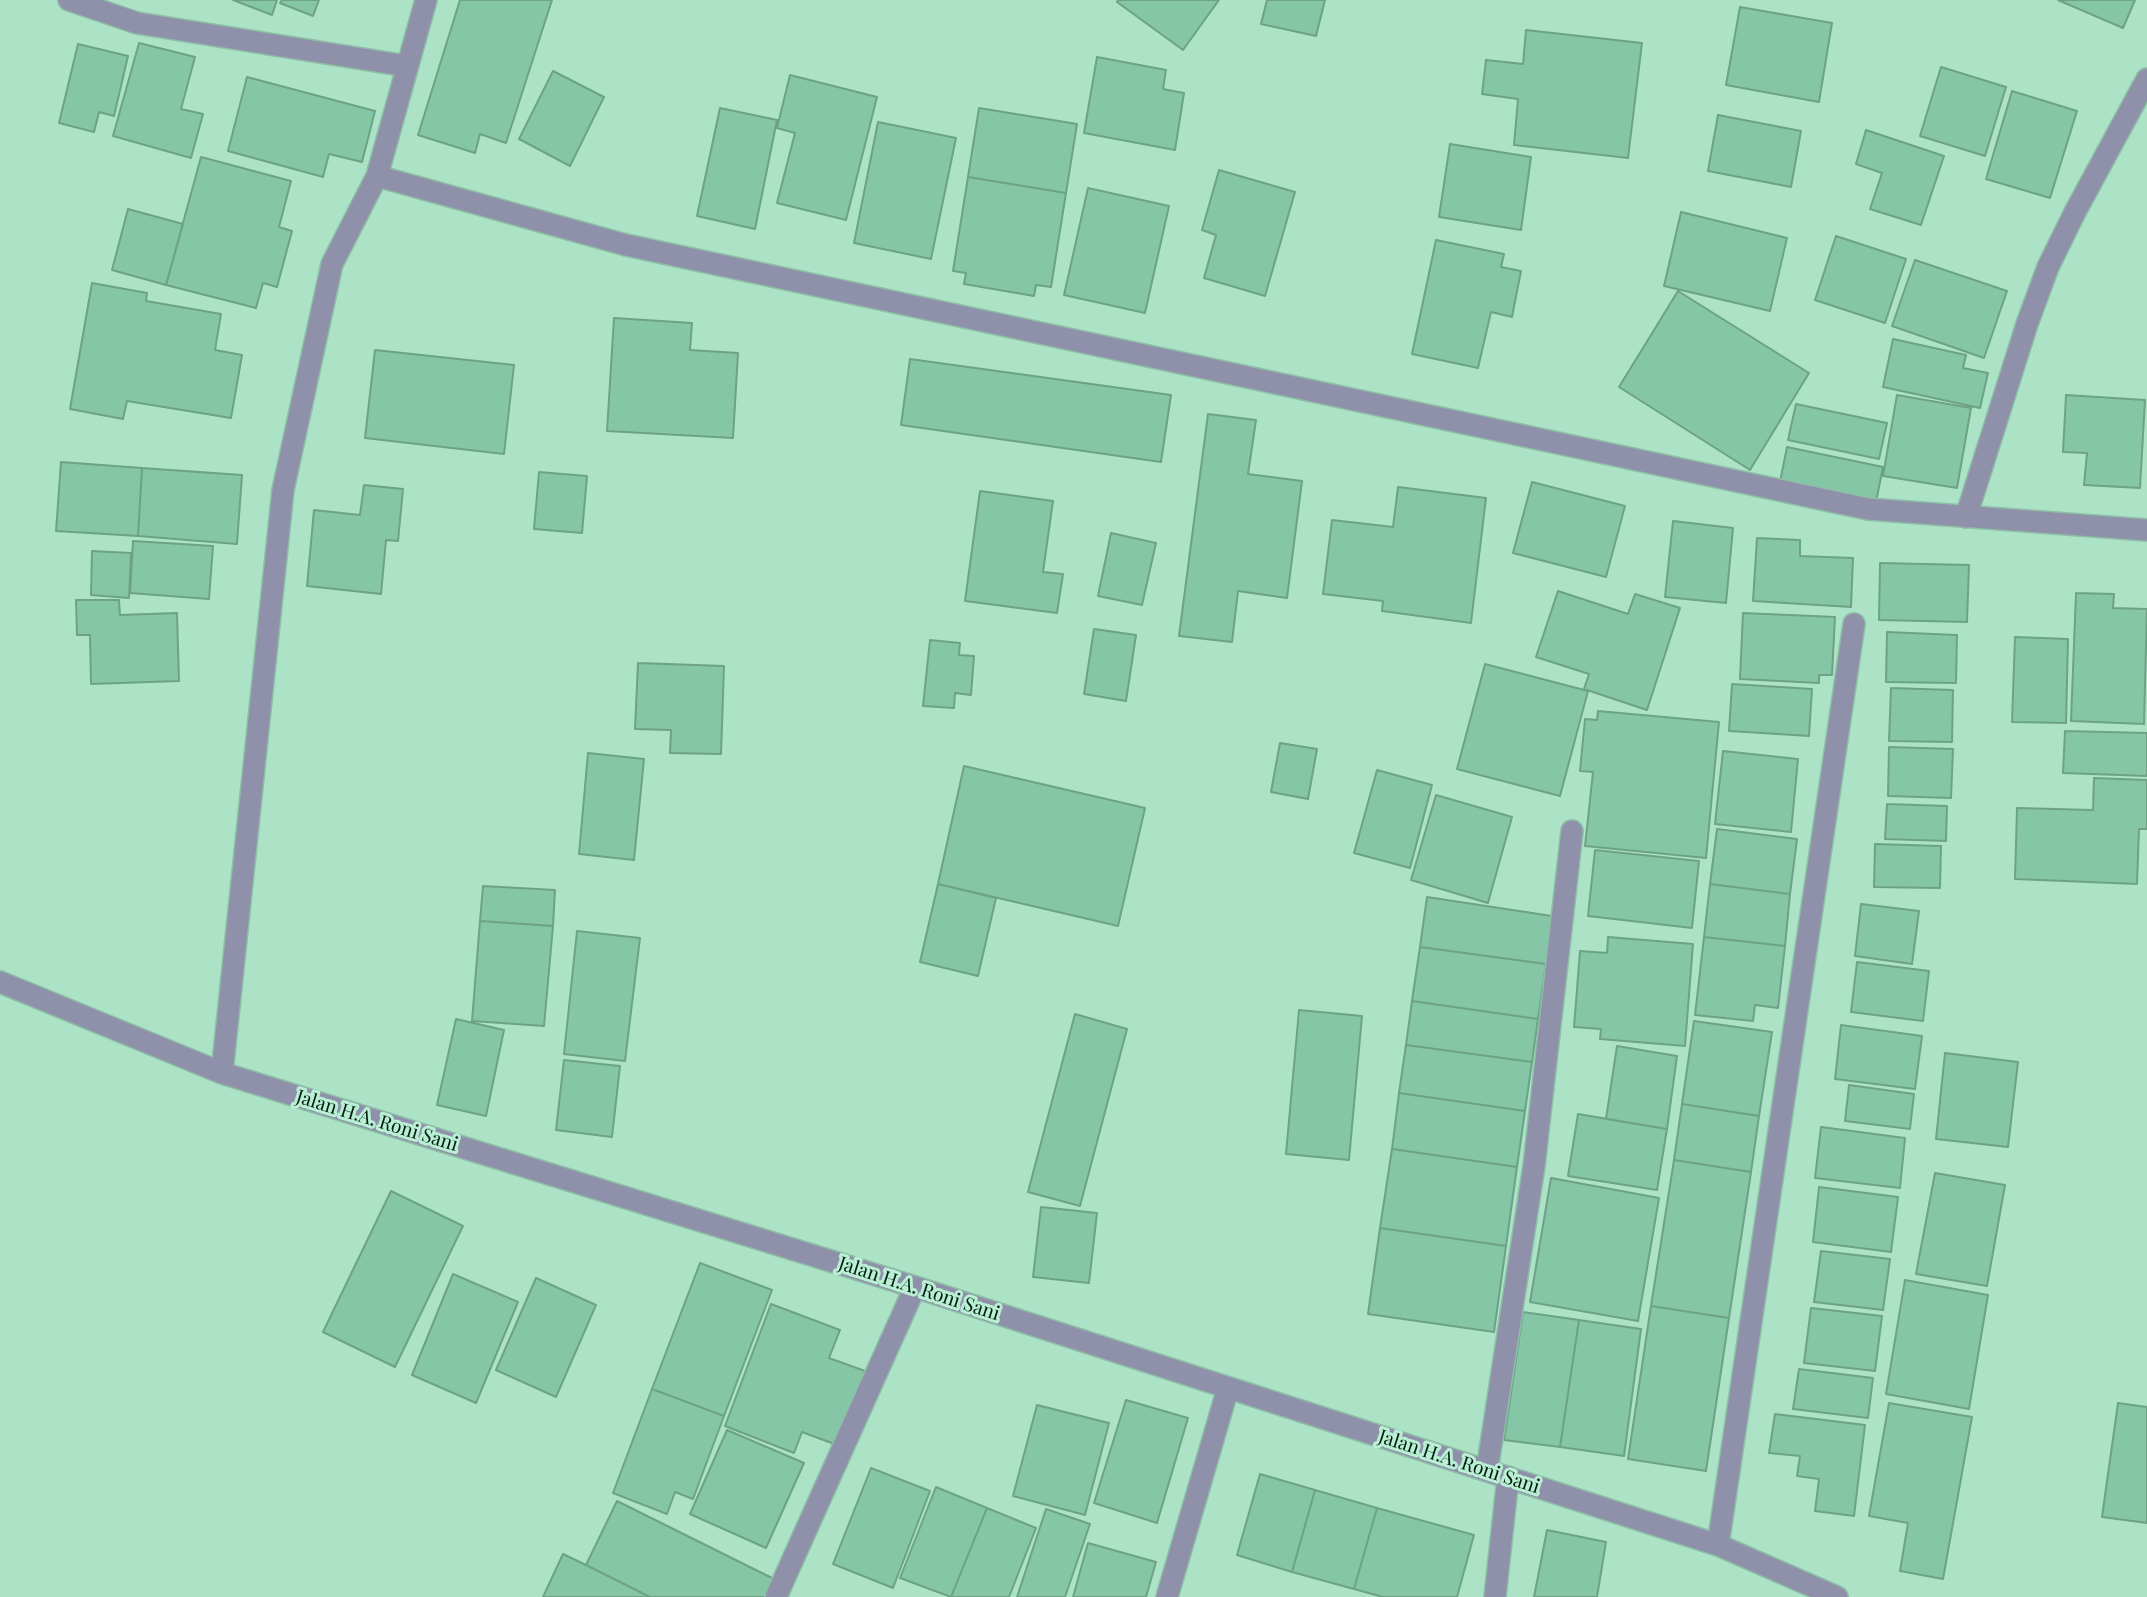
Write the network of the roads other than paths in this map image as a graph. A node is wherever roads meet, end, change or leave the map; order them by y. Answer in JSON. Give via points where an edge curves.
{"nodes":[{"id":1,"x":69,"y":0,"type":"edge"},
{"id":2,"x":426,"y":0,"type":"edge"},
{"id":3,"x":407,"y":66,"type":"junction"},
{"id":4,"x":2147,"y":79,"type":"edge"},
{"id":5,"x":377,"y":176,"type":"junction"},
{"id":6,"x":1966,"y":517,"type":"junction"},
{"id":7,"x":2147,"y":530,"type":"edge"},
{"id":8,"x":1854,"y":624,"type":"dead end"},
{"id":9,"x":1572,"y":831,"type":"dead end"},
{"id":10,"x":0,"y":982,"type":"edge"},
{"id":11,"x":222,"y":1073,"type":"junction"},
{"id":12,"x":915,"y":1287,"type":"junction"},
{"id":13,"x":1228,"y":1388,"type":"junction"},
{"id":14,"x":1487,"y":1471,"type":"junction"},
{"id":15,"x":1508,"y":1478,"type":"junction"},
{"id":16,"x":1717,"y":1545,"type":"junction"},
{"id":17,"x":776,"y":1597,"type":"edge"},
{"id":18,"x":1167,"y":1597,"type":"edge"},
{"id":19,"x":1495,"y":1597,"type":"edge"},
{"id":20,"x":1837,"y":1597,"type":"edge"}],
"edges":[{"from":1,"to":3,"type":"street","via":[[137,23]]},
{"from":2,"to":3,"type":"street"},
{"from":3,"to":5,"type":"street"},
{"from":4,"to":6,"type":"street","via":[[2048,267]]},
{"from":5,"to":6,"type":"street","via":[[653,251],[1868,509]]},
{"from":5,"to":11,"type":"street","via":[[332,264],[283,489]]},
{"from":6,"to":7,"type":"street"},
{"from":8,"to":16,"type":"street"},
{"from":9,"to":14,"type":"street","via":[[1534,1167]]},
{"from":10,"to":11,"type":"street","name":"Jalan H.A. Roni Sani"},
{"from":11,"to":12,"type":"street","name":"Jalan H.A. Roni Sani"},
{"from":12,"to":13,"type":"street","name":"Jalan H.A. Roni Sani"},
{"from":12,"to":17,"type":"street"},
{"from":13,"to":14,"type":"street","name":"Jalan H.A. Roni Sani"},
{"from":13,"to":18,"type":"street"},
{"from":14,"to":15,"type":"street","name":"Jalan H.A. Roni Sani"},
{"from":15,"to":16,"type":"street","name":"Jalan H.A. Roni Sani"},
{"from":15,"to":19,"type":"street"},
{"from":16,"to":20,"type":"street","name":"Jalan H.A. Roni Sani"}]}
